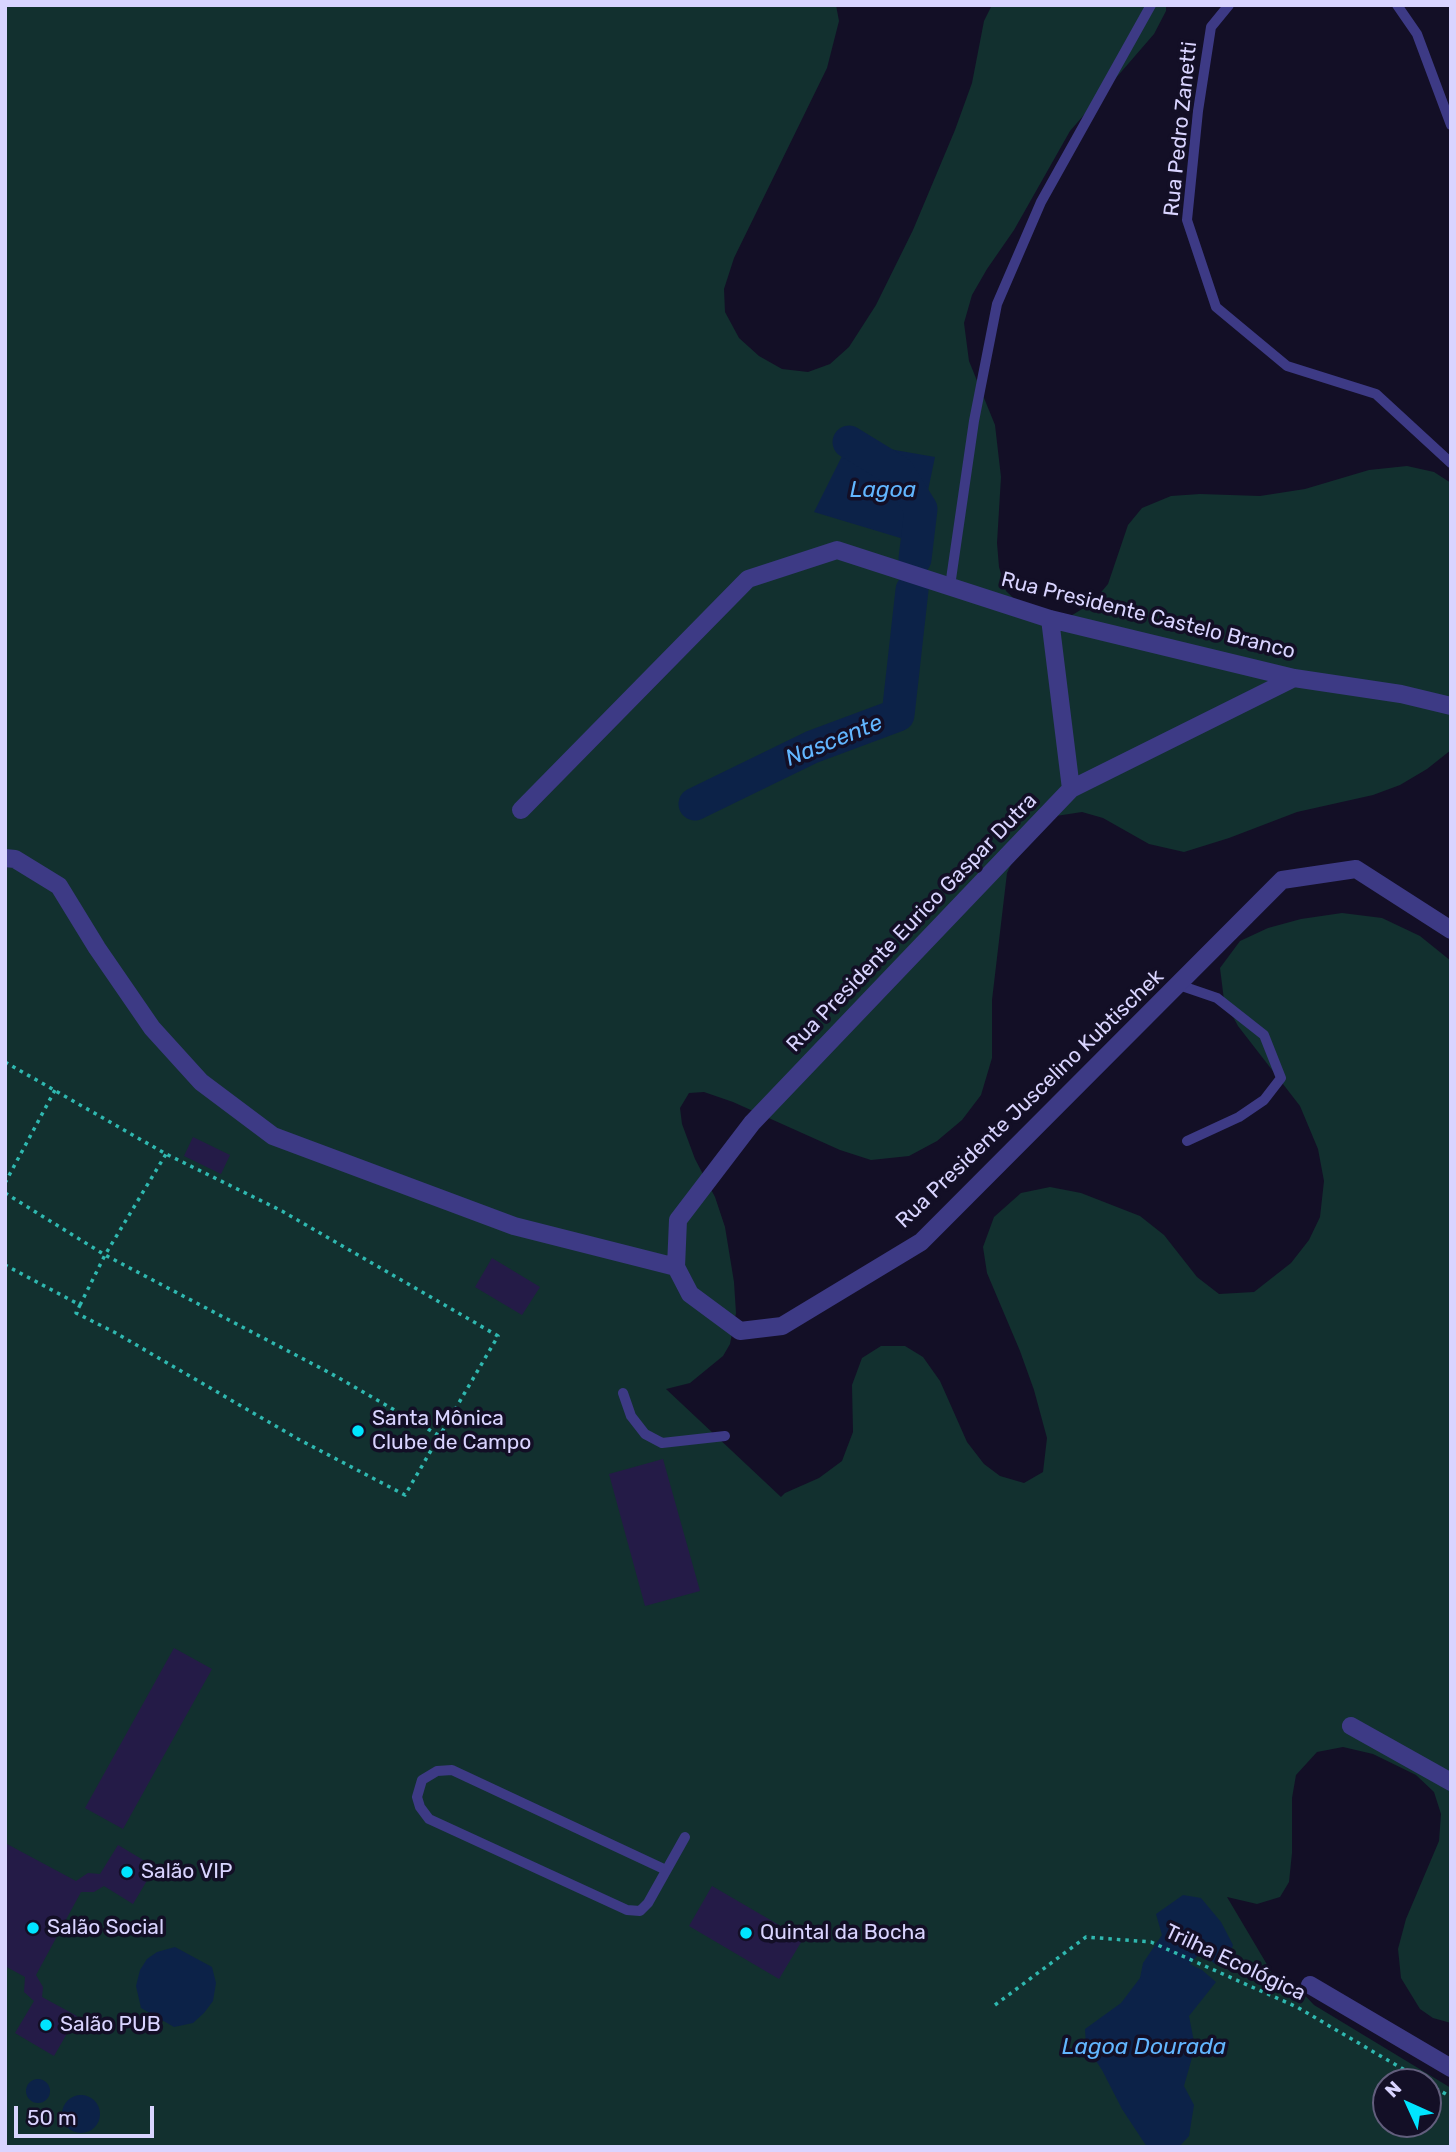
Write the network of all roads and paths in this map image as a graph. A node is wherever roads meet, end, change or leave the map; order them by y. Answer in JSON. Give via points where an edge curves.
{"nodes":[{"id":1,"x":1151,"y":5,"type":"edge"},
{"id":2,"x":1229,"y":5,"type":"edge"},
{"id":3,"x":1397,"y":5,"type":"edge"},
{"id":4,"x":1451,"y":125,"type":"edge"},
{"id":5,"x":1451,"y":463,"type":"edge"},
{"id":6,"x":950,"y":586,"type":"junction"},
{"id":7,"x":1050,"y":619,"type":"junction"},
{"id":8,"x":1294,"y":678,"type":"junction"},
{"id":9,"x":1451,"y":706,"type":"edge"},
{"id":10,"x":1071,"y":789,"type":"junction"},
{"id":11,"x":521,"y":810,"type":"dead end"},
{"id":12,"x":5,"y":858,"type":"edge"},
{"id":13,"x":1451,"y":930,"type":"edge"},
{"id":14,"x":1179,"y":985,"type":"junction"},
{"id":15,"x":5,"y":1062,"type":"edge"},
{"id":16,"x":55,"y":1090,"type":"junction"},
{"id":17,"x":1187,"y":1141,"type":"dead end"},
{"id":18,"x":166,"y":1154,"type":"junction"},
{"id":19,"x":5,"y":1183,"type":"edge"},
{"id":20,"x":5,"y":1193,"type":"edge"},
{"id":21,"x":106,"y":1255,"type":"junction"},
{"id":22,"x":5,"y":1265,"type":"edge"},
{"id":23,"x":676,"y":1267,"type":"junction"},
{"id":24,"x":80,"y":1306,"type":"junction"},
{"id":25,"x":623,"y":1393,"type":"dead end"},
{"id":26,"x":440,"y":1436,"type":"junction"},
{"id":27,"x":725,"y":1436,"type":"dead end"},
{"id":28,"x":1351,"y":1726,"type":"dead end"},
{"id":29,"x":1451,"y":1782,"type":"edge"},
{"id":30,"x":685,"y":1837,"type":"dead end"},
{"id":31,"x":666,"y":1870,"type":"junction"},
{"id":32,"x":1310,"y":1986,"type":"dead end"},
{"id":33,"x":995,"y":2005,"type":"dead end"},
{"id":34,"x":1401,"y":2068,"type":"edge"},
{"id":35,"x":1451,"y":2068,"type":"edge"}],
"edges":[{"from":1,"to":6,"type":"lane","via":[[1041,202],[997,304]]},
{"from":2,"to":5,"type":"lane","name":"Rua Pedro Zanetti","via":[[1211,27],[1187,220],[1216,307],[1287,366],[1376,394]]},
{"from":3,"to":4,"type":"lane","via":[[1418,34]]},
{"from":6,"to":7,"type":"street","name":"Rua Presidente Castelo Branco"},
{"from":6,"to":11,"type":"street","name":"Rua Presidente Castelo Branco","via":[[837,550],[748,579]]},
{"from":7,"to":8,"type":"street","name":"Rua Presidente Castelo Branco"},
{"from":7,"to":10,"type":"street"},
{"from":8,"to":9,"type":"street","name":"Rua Presidente Castelo Branco"},
{"from":8,"to":10,"type":"street","name":"Rua Presidente Eurico Gaspar Dutra"},
{"from":10,"to":23,"type":"street","name":"Rua Presidente Eurico Gaspar Dutra","via":[[752,1123],[678,1220]]},
{"from":12,"to":23,"type":"street","via":[[15,859],[59,886],[152,1028],[201,1082],[272,1136],[514,1226]]},
{"from":13,"to":14,"type":"street","name":"Rua Presidente Juscelino Kubtischek","via":[[1356,869],[1282,880]]},
{"from":14,"to":17,"type":"lane","via":[[1217,998],[1265,1035],[1281,1078],[1264,1100]]},
{"from":14,"to":23,"type":"street","name":"Rua Presidente Juscelino Kubtischek","via":[[921,1242],[782,1326],[740,1331],[690,1294]]},
{"from":15,"to":16,"type":"path"},
{"from":16,"to":18,"type":"path"},
{"from":16,"to":19,"type":"path"},
{"from":18,"to":21,"type":"path"},
{"from":18,"to":26,"type":"path","via":[[282,1211],[498,1336]]},
{"from":20,"to":21,"type":"path"},
{"from":21,"to":24,"type":"path"},
{"from":21,"to":26,"type":"path"},
{"from":22,"to":24,"type":"path"},
{"from":24,"to":26,"type":"path","via":[[76,1313],[405,1496]]},
{"from":25,"to":27,"type":"lane","via":[[631,1416],[645,1434],[662,1443]]},
{"from":28,"to":29,"type":"street"},
{"from":30,"to":31,"type":"lane"},
{"from":31,"to":31,"type":"lane","via":[[648,1903],[639,1911],[627,1910],[429,1819],[417,1797],[422,1780],[452,1770]]},
{"from":32,"to":35,"type":"street"},
{"from":33,"to":34,"type":"path","name":"Trilha Ecológica","via":[[1086,1937],[1151,1942],[1297,2007]]}]}
